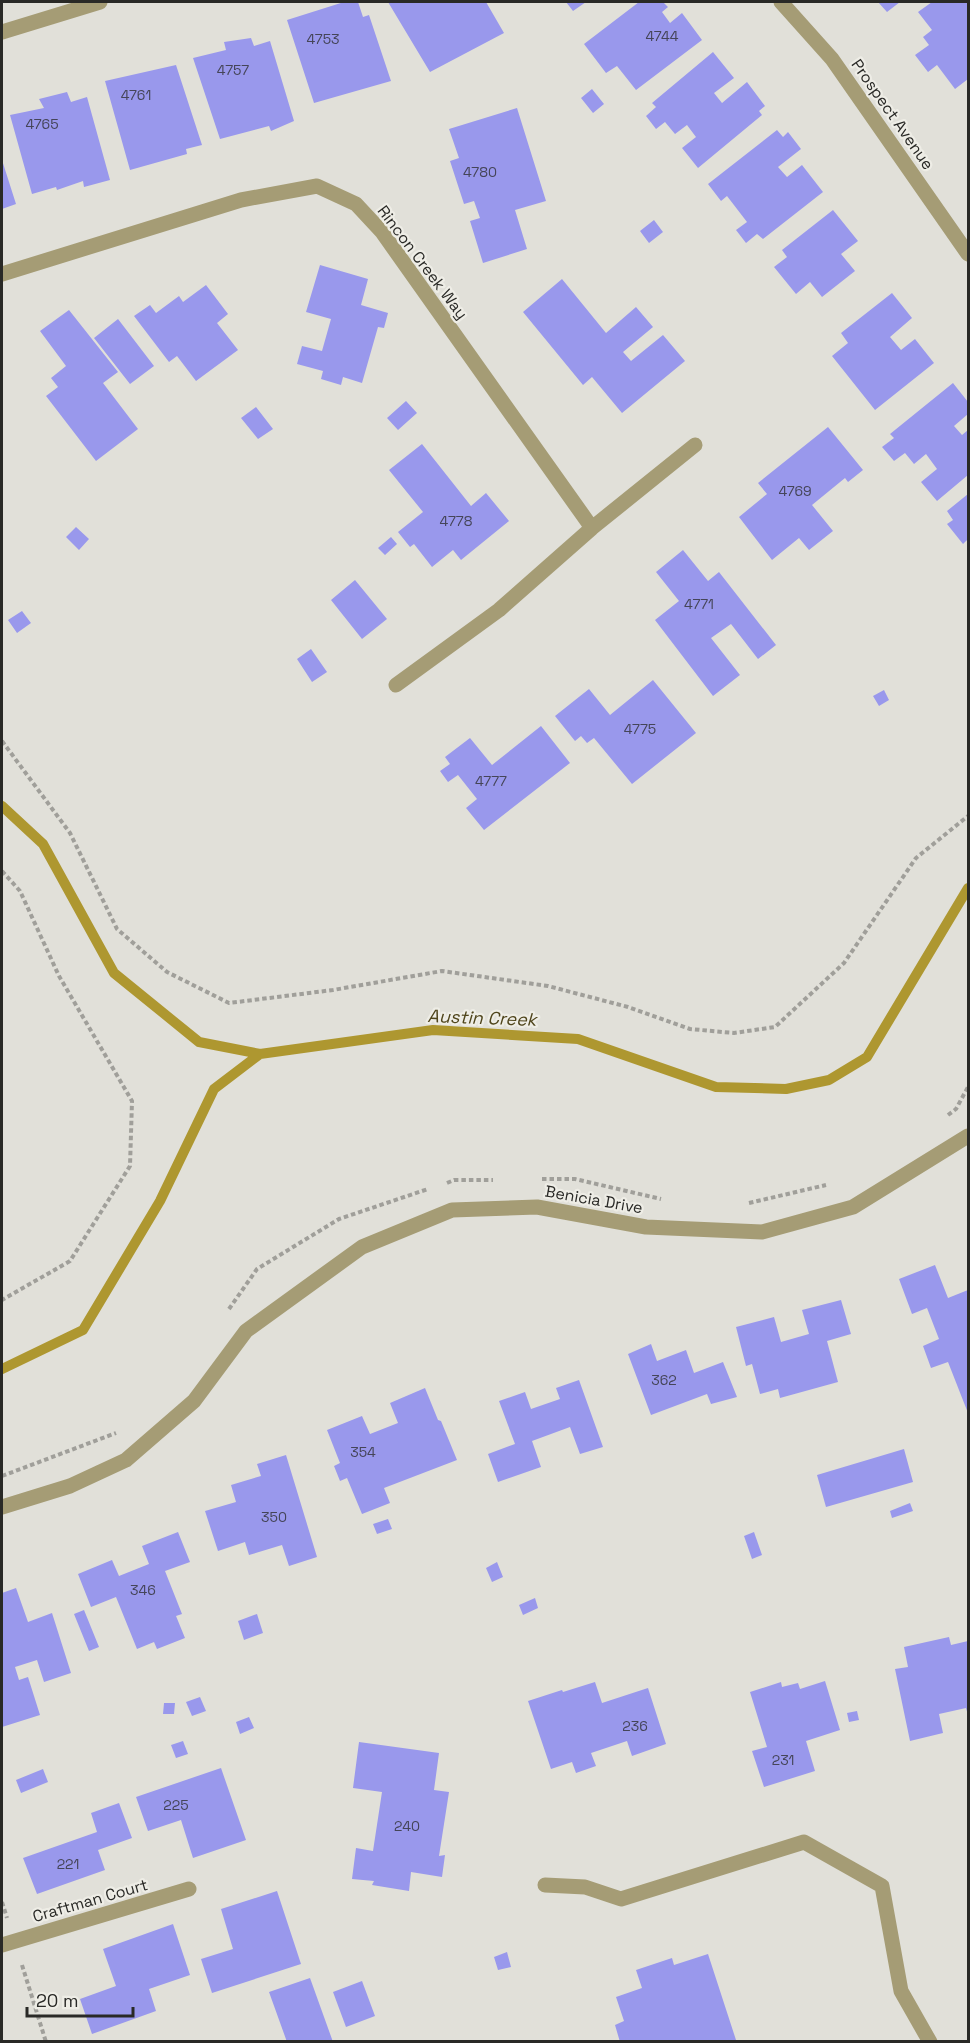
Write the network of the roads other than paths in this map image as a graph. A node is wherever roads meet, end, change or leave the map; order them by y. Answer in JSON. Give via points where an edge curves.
{"nodes":[{"id":1,"x":100,"y":2,"type":"edge"},
{"id":2,"x":781,"y":2,"type":"edge"},
{"id":3,"x":64,"y":7,"type":"edge"},
{"id":4,"x":2,"y":32,"type":"edge"},
{"id":5,"x":969,"y":254,"type":"edge"},
{"id":6,"x":2,"y":274,"type":"edge"},
{"id":7,"x":695,"y":445,"type":"dead end"},
{"id":8,"x":592,"y":528,"type":"junction"},
{"id":9,"x":396,"y":685,"type":"dead end"},
{"id":10,"x":968,"y":1136,"type":"edge"},
{"id":11,"x":2,"y":1507,"type":"edge"},
{"id":12,"x":545,"y":1885,"type":"dead end"},
{"id":13,"x":189,"y":1889,"type":"dead end"},
{"id":14,"x":8,"y":1943,"type":"edge"},
{"id":15,"x":930,"y":2042,"type":"edge"}],
"edges":[{"from":1,"to":3,"type":"street"},
{"from":2,"to":5,"type":"street","name":"Prospect Avenue","via":[[832,59]]},
{"from":3,"to":4,"type":"street"},
{"from":6,"to":8,"type":"street","name":"Rincon Creek Way","via":[[241,200],[317,186],[356,204],[382,232]]},
{"from":7,"to":8,"type":"street"},
{"from":8,"to":9,"type":"street","via":[[499,610]]},
{"from":10,"to":11,"type":"street","name":"Benicia Drive","via":[[853,1207],[762,1232],[646,1227],[537,1207],[452,1210],[362,1247],[246,1331],[194,1401],[126,1460],[70,1486]]},
{"from":12,"to":15,"type":"street","via":[[585,1887],[621,1899],[804,1842],[882,1886],[901,1991]]},
{"from":13,"to":14,"type":"street","name":"Craftman Court"}]}
